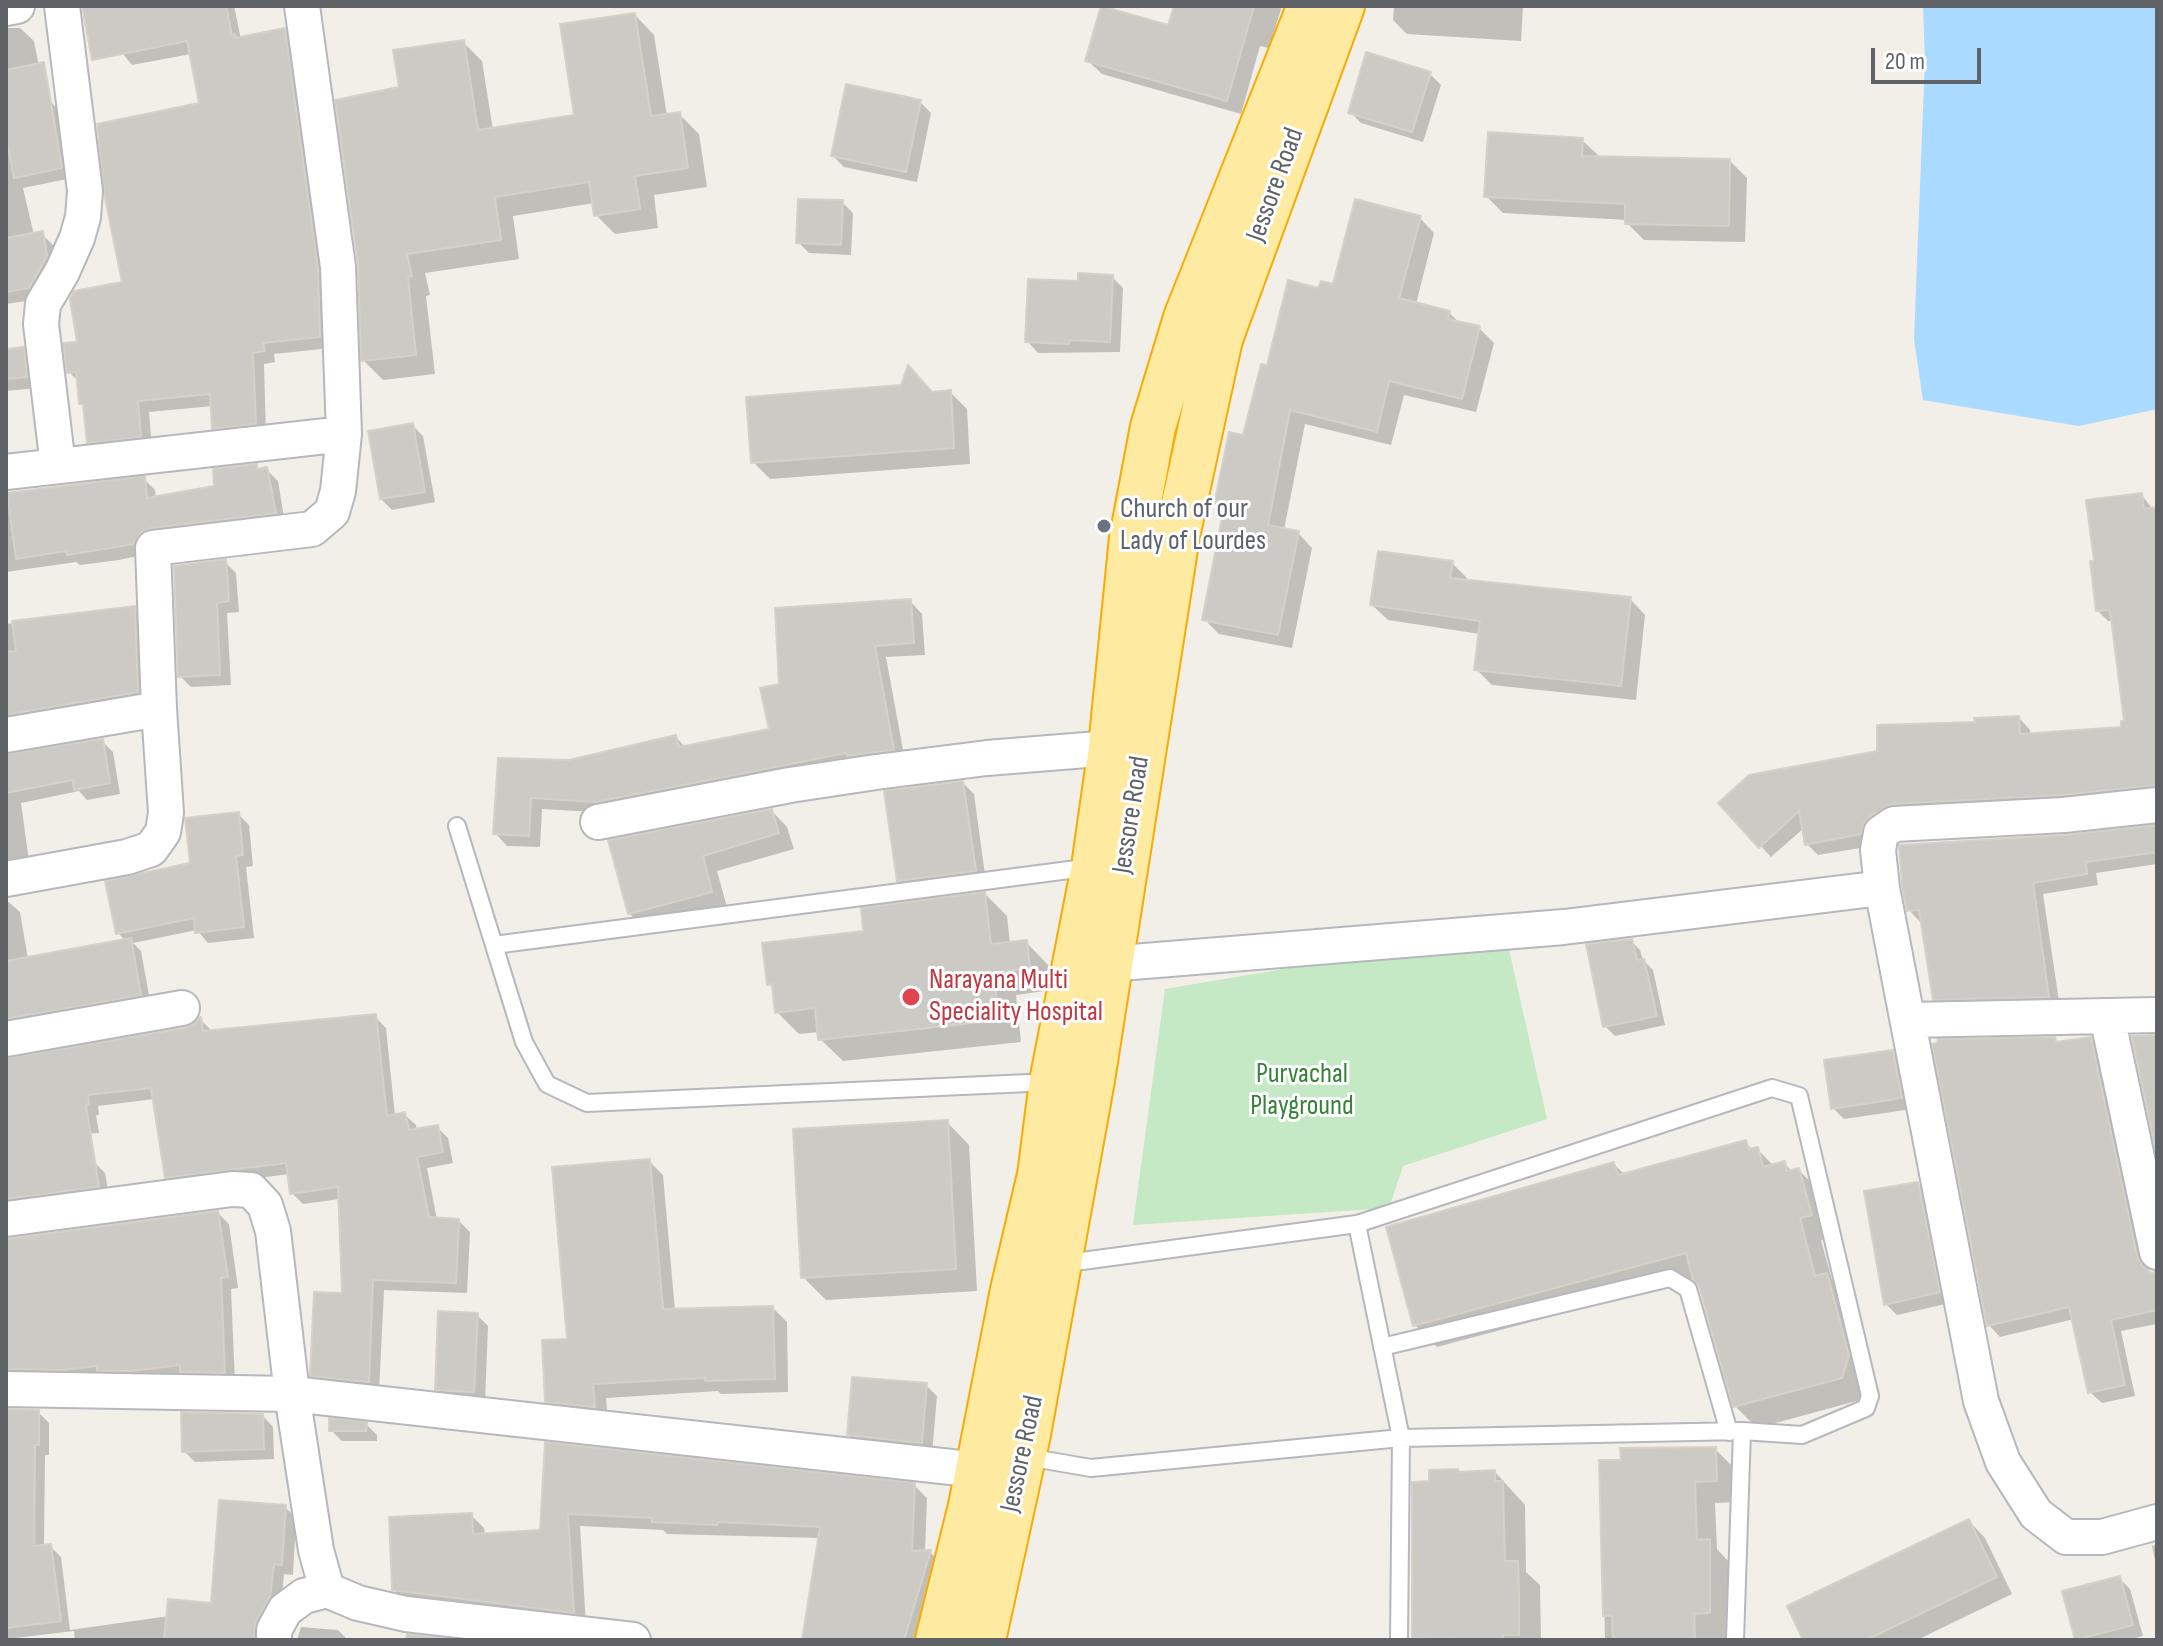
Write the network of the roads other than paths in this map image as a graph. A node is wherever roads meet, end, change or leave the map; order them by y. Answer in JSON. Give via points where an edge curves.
{"nodes":[{"id":1,"x":17,"y":6,"type":"edge"},
{"id":2,"x":62,"y":6,"type":"edge"},
{"id":3,"x":302,"y":6,"type":"edge"},
{"id":4,"x":1310,"y":6,"type":"edge"},
{"id":5,"x":1342,"y":6,"type":"edge"},
{"id":6,"x":6,"y":8,"type":"edge"},
{"id":7,"x":344,"y":434,"type":"junction"},
{"id":8,"x":58,"y":466,"type":"junction"},
{"id":9,"x":6,"y":472,"type":"edge"},
{"id":10,"x":159,"y":709,"type":"junction"},
{"id":11,"x":6,"y":735,"type":"edge"},
{"id":12,"x":1111,"y":748,"type":"junction"},
{"id":13,"x":2157,"y":805,"type":"edge"},
{"id":14,"x":598,"y":822,"type":"dead end"},
{"id":15,"x":457,"y":826,"type":"dead end"},
{"id":16,"x":1094,"y":867,"type":"junction"},
{"id":17,"x":6,"y":879,"type":"edge"},
{"id":18,"x":1882,"y":888,"type":"junction"},
{"id":19,"x":494,"y":945,"type":"junction"},
{"id":20,"x":1108,"y":964,"type":"junction"},
{"id":21,"x":182,"y":1008,"type":"dead end"},
{"id":22,"x":2157,"y":1015,"type":"edge"},
{"id":23,"x":2107,"y":1016,"type":"junction"},
{"id":24,"x":1908,"y":1020,"type":"junction"},
{"id":25,"x":6,"y":1039,"type":"edge"},
{"id":26,"x":1072,"y":1081,"type":"junction"},
{"id":27,"x":6,"y":1219,"type":"edge"},
{"id":28,"x":1357,"y":1224,"type":"junction"},
{"id":29,"x":2157,"y":1252,"type":"edge"},
{"id":30,"x":1058,"y":1264,"type":"junction"},
{"id":31,"x":1382,"y":1347,"type":"junction"},
{"id":32,"x":6,"y":1389,"type":"edge"},
{"id":33,"x":292,"y":1394,"type":"junction"},
{"id":34,"x":1735,"y":1432,"type":"junction"},
{"id":35,"x":1401,"y":1438,"type":"junction"},
{"id":36,"x":1023,"y":1456,"type":"junction"},
{"id":37,"x":978,"y":1470,"type":"junction"},
{"id":38,"x":2157,"y":1522,"type":"edge"},
{"id":39,"x":327,"y":1590,"type":"junction"},
{"id":40,"x":510,"y":1633,"type":"edge"},
{"id":41,"x":274,"y":1640,"type":"edge"},
{"id":42,"x":633,"y":1640,"type":"edge"},
{"id":43,"x":938,"y":1640,"type":"edge"},
{"id":44,"x":983,"y":1640,"type":"edge"},
{"id":45,"x":1399,"y":1640,"type":"edge"},
{"id":46,"x":1735,"y":1640,"type":"edge"}],
"edges":[{"from":1,"to":6,"type":"street"},
{"from":2,"to":8,"type":"street","via":[[85,191],[77,238],[43,304],[41,324]]},
{"from":3,"to":7,"type":"street","via":[[338,267]]},
{"from":4,"to":12,"type":"highway","via":[[1186,318],[1153,427],[1132,538]]},
{"from":5,"to":20,"type":"highway","name":"Jessore Road","via":[[1220,339],[1177,536]]},
{"from":7,"to":8,"type":"street"},
{"from":7,"to":10,"type":"street","via":[[332,512],[312,529],[153,548]]},
{"from":8,"to":9,"type":"street"},
{"from":10,"to":11,"type":"street"},
{"from":10,"to":17,"type":"street","via":[[166,813],[163,832],[151,849]]},
{"from":12,"to":14,"type":"street","via":[[876,772]]},
{"from":12,"to":16,"type":"highway"},
{"from":13,"to":18,"type":"street","via":[[1894,824],[1881,833]]},
{"from":15,"to":19,"type":"lane"},
{"from":16,"to":19,"type":"lane"},
{"from":16,"to":26,"type":"highway"},
{"from":18,"to":20,"type":"street","via":[[1564,927]]},
{"from":18,"to":24,"type":"street"},
{"from":19,"to":26,"type":"lane","via":[[524,1042],[547,1084],[587,1103]]},
{"from":20,"to":26,"type":"highway","name":"Jessore Road"},
{"from":21,"to":25,"type":"street"},
{"from":22,"to":23,"type":"street"},
{"from":23,"to":24,"type":"street"},
{"from":23,"to":29,"type":"street"},
{"from":24,"to":38,"type":"street","via":[[1981,1401],[2003,1462],[2036,1514],[2066,1537],[2102,1537]]},
{"from":26,"to":30,"type":"highway","name":"Jessore Road"},
{"from":26,"to":37,"type":"highway","via":[[1040,1175]]},
{"from":27,"to":33,"type":"street","via":[[251,1190],[265,1205],[273,1231]]},
{"from":28,"to":30,"type":"lane"},
{"from":28,"to":31,"type":"lane"},
{"from":28,"to":34,"type":"lane","via":[[1772,1088],[1799,1096],[1870,1396],[1866,1408],[1802,1435]]},
{"from":30,"to":36,"type":"highway","name":"Jessore Road"},
{"from":31,"to":34,"type":"lane","via":[[1670,1278],[1688,1289]]},
{"from":31,"to":35,"type":"lane"},
{"from":32,"to":33,"type":"street"},
{"from":33,"to":37,"type":"street"},
{"from":33,"to":39,"type":"street"},
{"from":34,"to":35,"type":"lane"},
{"from":34,"to":46,"type":"lane"},
{"from":35,"to":36,"type":"lane","via":[[1091,1468]]},
{"from":35,"to":45,"type":"lane"},
{"from":36,"to":44,"type":"highway","name":"Jessore Road"},
{"from":37,"to":43,"type":"highway"},
{"from":39,"to":40,"type":"street","via":[[358,1603]]},
{"from":39,"to":41,"type":"street","via":[[304,1596],[285,1610]]},
{"from":40,"to":42,"type":"street"}]}
